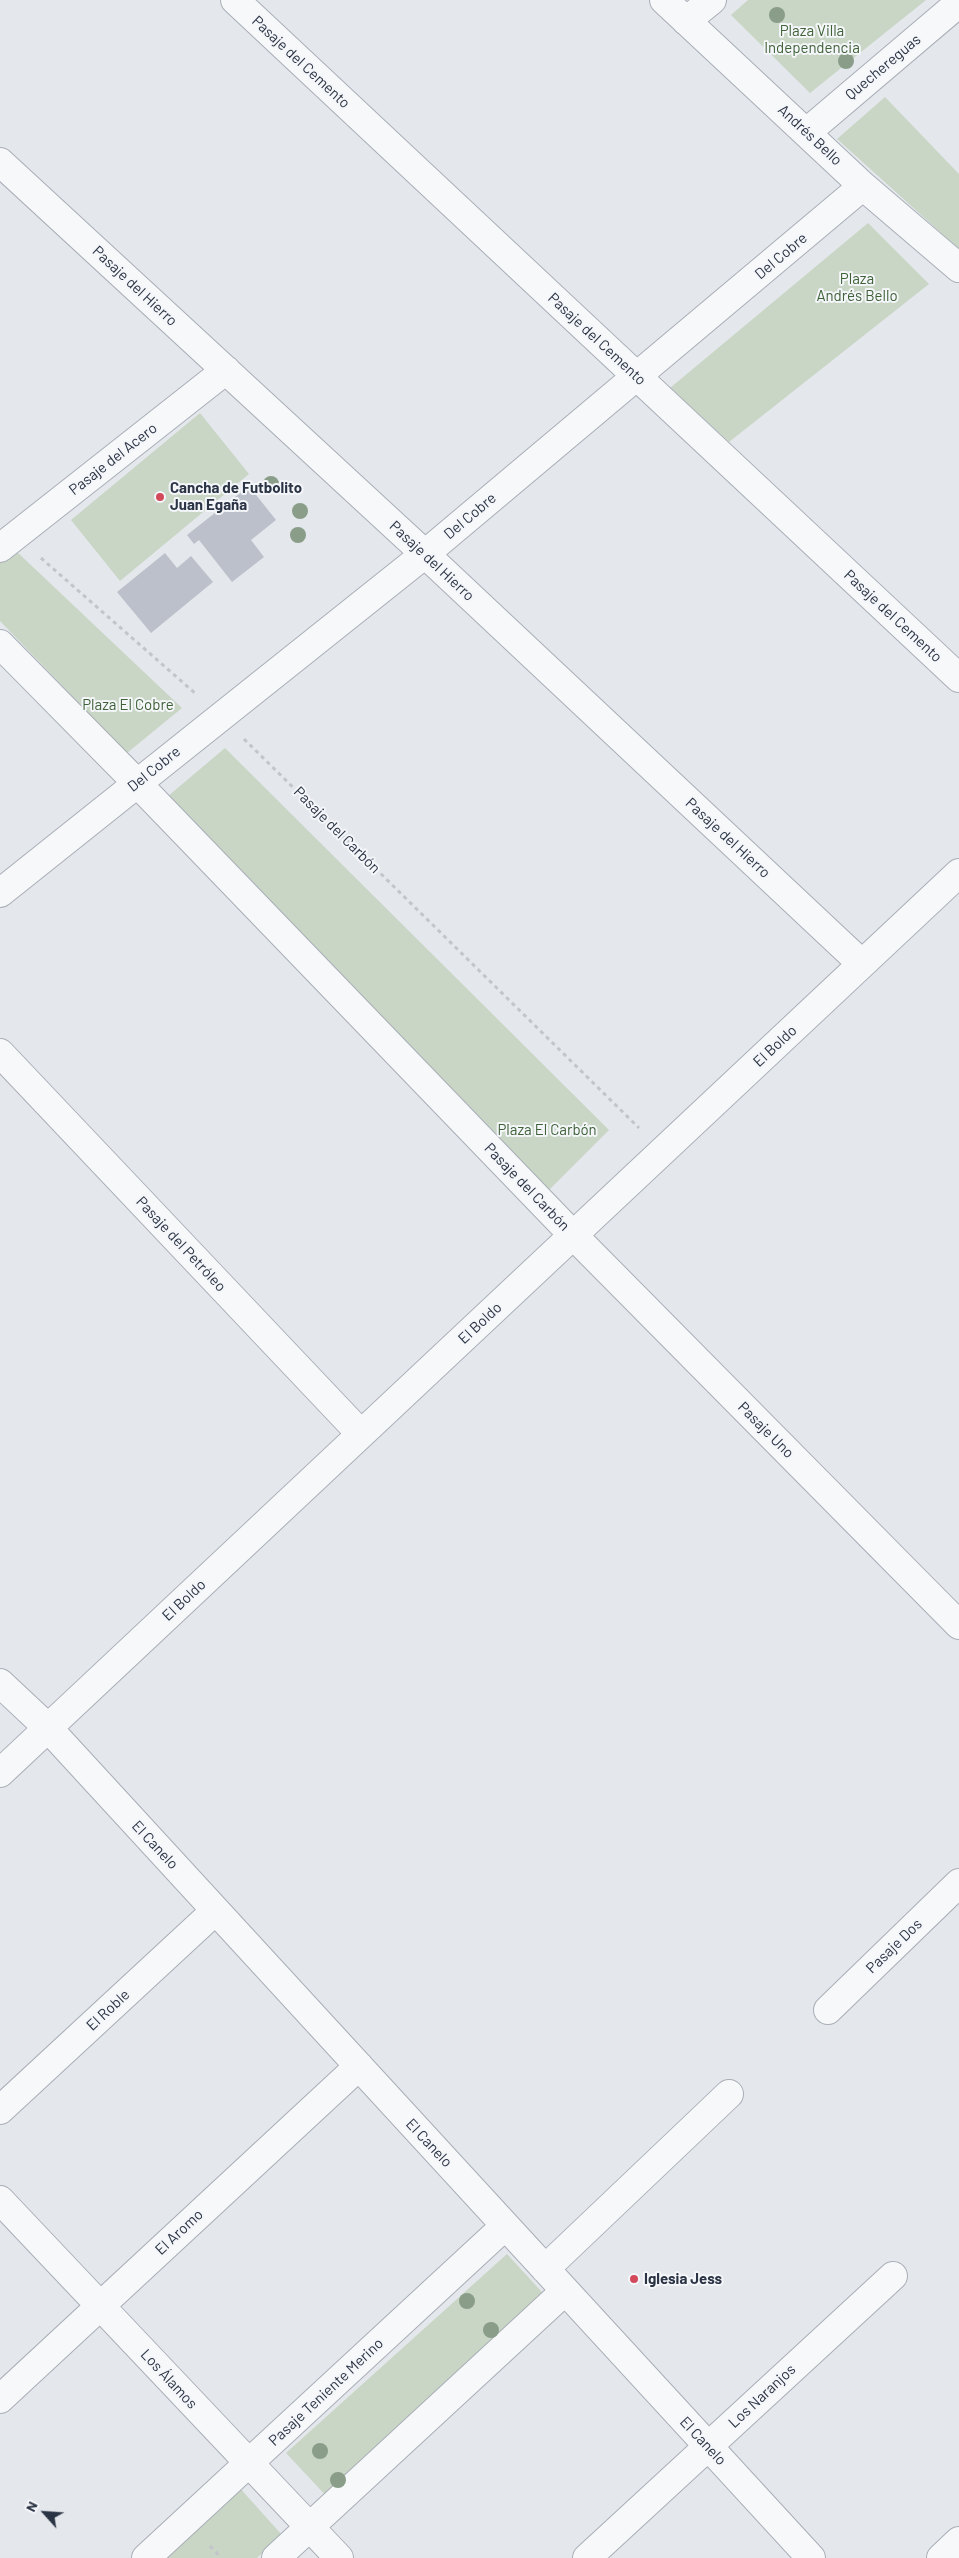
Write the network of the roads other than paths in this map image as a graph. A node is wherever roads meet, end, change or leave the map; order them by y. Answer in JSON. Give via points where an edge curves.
{"nodes":[{"id":1,"x":235,"y":0,"type":"edge"},
{"id":2,"x":664,"y":0,"type":"edge"},
{"id":3,"x":712,"y":0,"type":"edge"},
{"id":4,"x":959,"y":3,"type":"edge"},
{"id":5,"x":686,"y":21,"type":"junction"},
{"id":6,"x":807,"y":132,"type":"junction"},
{"id":7,"x":0,"y":162,"type":"edge"},
{"id":8,"x":863,"y":186,"type":"junction"},
{"id":9,"x":959,"y":268,"type":"edge"},
{"id":10,"x":226,"y":370,"type":"junction"},
{"id":11,"x":638,"y":377,"type":"junction"},
{"id":12,"x":7,"y":542,"type":"edge"},
{"id":13,"x":425,"y":554,"type":"junction"},
{"id":14,"x":0,"y":644,"type":"edge"},
{"id":15,"x":959,"y":678,"type":"edge"},
{"id":16,"x":137,"y":783,"type":"junction"},
{"id":17,"x":959,"y":873,"type":"edge"},
{"id":18,"x":0,"y":894,"type":"edge"},
{"id":19,"x":862,"y":964,"type":"junction"},
{"id":20,"x":0,"y":1053,"type":"edge"},
{"id":21,"x":573,"y":1235,"type":"junction"},
{"id":22,"x":362,"y":1434,"type":"junction"},
{"id":23,"x":959,"y":1625,"type":"edge"},
{"id":24,"x":0,"y":1683,"type":"edge"},
{"id":25,"x":48,"y":1728,"type":"junction"},
{"id":26,"x":0,"y":1773,"type":"edge"},
{"id":27,"x":959,"y":1882,"type":"edge"},
{"id":28,"x":215,"y":1911,"type":"junction"},
{"id":29,"x":828,"y":2010,"type":"dead end"},
{"id":30,"x":359,"y":2066,"type":"junction"},
{"id":31,"x":729,"y":2094,"type":"dead end"},
{"id":32,"x":0,"y":2110,"type":"edge"},
{"id":33,"x":0,"y":2200,"type":"edge"},
{"id":34,"x":505,"y":2226,"type":"junction"},
{"id":35,"x":544,"y":2269,"type":"junction"},
{"id":36,"x":893,"y":2276,"type":"dead end"},
{"id":37,"x":565,"y":2291,"type":"junction"},
{"id":38,"x":100,"y":2306,"type":"junction"},
{"id":39,"x":0,"y":2399,"type":"edge"},
{"id":40,"x":708,"y":2446,"type":"junction"},
{"id":41,"x":249,"y":2463,"type":"junction"},
{"id":42,"x":309,"y":2527,"type":"junction"},
{"id":43,"x":959,"y":2541,"type":"edge"},
{"id":44,"x":146,"y":2558,"type":"edge"},
{"id":45,"x":276,"y":2558,"type":"edge"},
{"id":46,"x":339,"y":2558,"type":"edge"},
{"id":47,"x":587,"y":2558,"type":"edge"},
{"id":48,"x":810,"y":2558,"type":"edge"},
{"id":49,"x":941,"y":2558,"type":"edge"}],
"edges":[{"from":1,"to":11,"type":"street","name":"Pasaje del Cemento"},
{"from":2,"to":5,"type":"street","name":"Andrés Bello"},
{"from":3,"to":5,"type":"street"},
{"from":4,"to":6,"type":"street","name":"Quechereguas"},
{"from":5,"to":6,"type":"street","name":"Andrés Bello"},
{"from":6,"to":8,"type":"street","name":"Andrés Bello"},
{"from":7,"to":10,"type":"street","name":"Pasaje del Hierro"},
{"from":8,"to":9,"type":"street","name":"Andrés Bello"},
{"from":8,"to":11,"type":"street","name":"Del Cobre"},
{"from":10,"to":12,"type":"street","name":"Pasaje del Acero"},
{"from":10,"to":13,"type":"street","name":"Pasaje del Hierro"},
{"from":11,"to":13,"type":"street","name":"Del Cobre"},
{"from":11,"to":15,"type":"street","name":"Pasaje del Cemento"},
{"from":13,"to":16,"type":"street","name":"Del Cobre"},
{"from":13,"to":19,"type":"street","name":"Pasaje del Hierro"},
{"from":14,"to":16,"type":"street","name":"Pasaje del Carbón"},
{"from":16,"to":18,"type":"street","name":"Del Cobre"},
{"from":16,"to":21,"type":"street","name":"Pasaje del Carbón"},
{"from":17,"to":19,"type":"street","name":"El Boldo"},
{"from":19,"to":21,"type":"street","name":"El Boldo"},
{"from":20,"to":22,"type":"street","name":"Pasaje del Petróleo"},
{"from":21,"to":22,"type":"street","name":"El Boldo"},
{"from":21,"to":23,"type":"street","name":"Pasaje Uno"},
{"from":22,"to":25,"type":"street","name":"El Boldo"},
{"from":24,"to":25,"type":"street","name":"El Canelo"},
{"from":25,"to":26,"type":"street","name":"El Boldo"},
{"from":25,"to":28,"type":"street","name":"El Canelo"},
{"from":27,"to":29,"type":"street","name":"Pasaje Dos"},
{"from":28,"to":30,"type":"street","name":"El Canelo"},
{"from":28,"to":32,"type":"street","name":"El Roble"},
{"from":30,"to":34,"type":"street","name":"El Canelo"},
{"from":30,"to":38,"type":"street","name":"El Aromo"},
{"from":31,"to":35,"type":"street"},
{"from":33,"to":38,"type":"street","name":"Los Álamos"},
{"from":34,"to":35,"type":"street","name":"El Canelo"},
{"from":34,"to":41,"type":"street","name":"Pasaje Teniente Merino"},
{"from":35,"to":37,"type":"street","name":"El Canelo"},
{"from":36,"to":40,"type":"street","name":"Los Naranjos"},
{"from":37,"to":40,"type":"street","name":"El Canelo"},
{"from":37,"to":42,"type":"street"},
{"from":38,"to":39,"type":"street","name":"El Aromo"},
{"from":38,"to":41,"type":"street","name":"Los Álamos"},
{"from":40,"to":47,"type":"street","name":"Los Naranjos"},
{"from":40,"to":48,"type":"street","name":"El Canelo"},
{"from":41,"to":42,"type":"street","name":"Los Álamos"},
{"from":41,"to":44,"type":"street","name":"Pasaje Teniente Merino"},
{"from":42,"to":45,"type":"street"},
{"from":42,"to":46,"type":"street","name":"Los Álamos"},
{"from":43,"to":49,"type":"street"}]}
